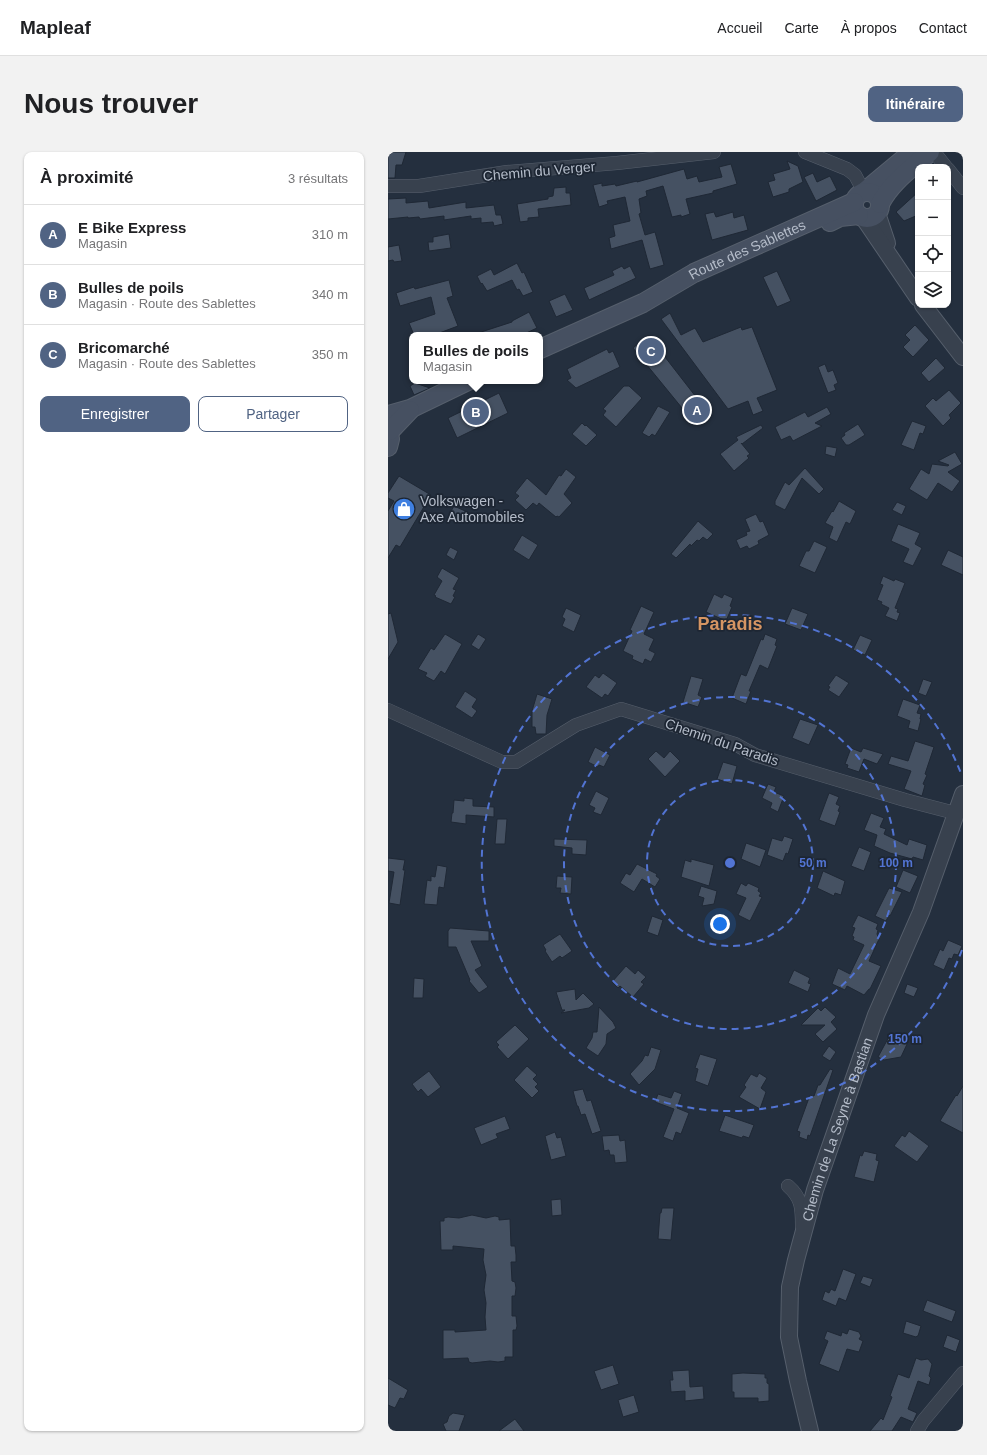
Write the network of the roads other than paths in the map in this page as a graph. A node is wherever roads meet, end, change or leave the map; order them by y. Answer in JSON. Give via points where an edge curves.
{"nodes":[{"id":1,"x":714,"y":152,"type":"edge"},
{"id":2,"x":805,"y":152,"type":"edge"},
{"id":3,"x":912,"y":152,"type":"edge"},
{"id":4,"x":930,"y":152,"type":"edge"},
{"id":5,"x":934,"y":152,"type":"edge"},
{"id":6,"x":944,"y":164,"type":"edge"},
{"id":7,"x":951,"y":173,"type":"edge"},
{"id":8,"x":388,"y":186,"type":"edge"},
{"id":9,"x":963,"y":188,"type":"edge"},
{"id":10,"x":866,"y":207,"type":"junction"},
{"id":11,"x":915,"y":294,"type":"edge"},
{"id":12,"x":925,"y":308,"type":"edge"},
{"id":13,"x":543,"y":348,"type":"edge"},
{"id":14,"x":963,"y":357,"type":"edge"},
{"id":15,"x":462,"y":384,"type":"edge"},
{"id":16,"x":388,"y":430,"type":"edge"},
{"id":17,"x":388,"y":710,"type":"edge"},
{"id":18,"x":960,"y":803,"type":"edge"},
{"id":19,"x":815,"y":1190,"type":"junction"},
{"id":20,"x":802,"y":1235,"type":"junction"},
{"id":21,"x":963,"y":1373,"type":"edge"},
{"id":22,"x":809,"y":1431,"type":"edge"},
{"id":23,"x":917,"y":1431,"type":"edge"}],
"edges":[{"from":1,"to":8,"type":"street","name":"Chemin du Verger","via":[[507,172],[419,186]]},
{"from":2,"to":10,"type":"street","via":[[855,175]]},
{"from":3,"to":10,"type":"main road","name":"Route des Sablettes"},
{"from":4,"to":10,"type":"main road","via":[[886,193]]},
{"from":5,"to":6,"type":"street"},
{"from":7,"to":9,"type":"street"},
{"from":10,"to":11,"type":"street","via":[[894,263]]},
{"from":10,"to":13,"type":"main road","name":"Route des Sablettes","via":[[700,284],[643,303]]},
{"from":12,"to":14,"type":"street"},
{"from":15,"to":16,"type":"main road","via":[[410,409]]},
{"from":17,"to":18,"type":"street","name":"Chemin du Paradis","via":[[502,762],[516,762],[576,725],[621,709],[905,800]]},
{"from":18,"to":19,"type":"street","name":"Chemin de La Seyne à Bastian","via":[[921,912],[876,1015]]},
{"from":19,"to":20,"type":"street","name":"Chemin de La Seyne à Bastian"},
{"from":19,"to":20,"type":"street","via":[[788,1186],[795,1192],[802,1207]]},
{"from":20,"to":22,"type":"street","name":"Chemin de La Seyne à Bastian","via":[[790,1287],[789,1337]]},
{"from":21,"to":23,"type":"street"}]}
